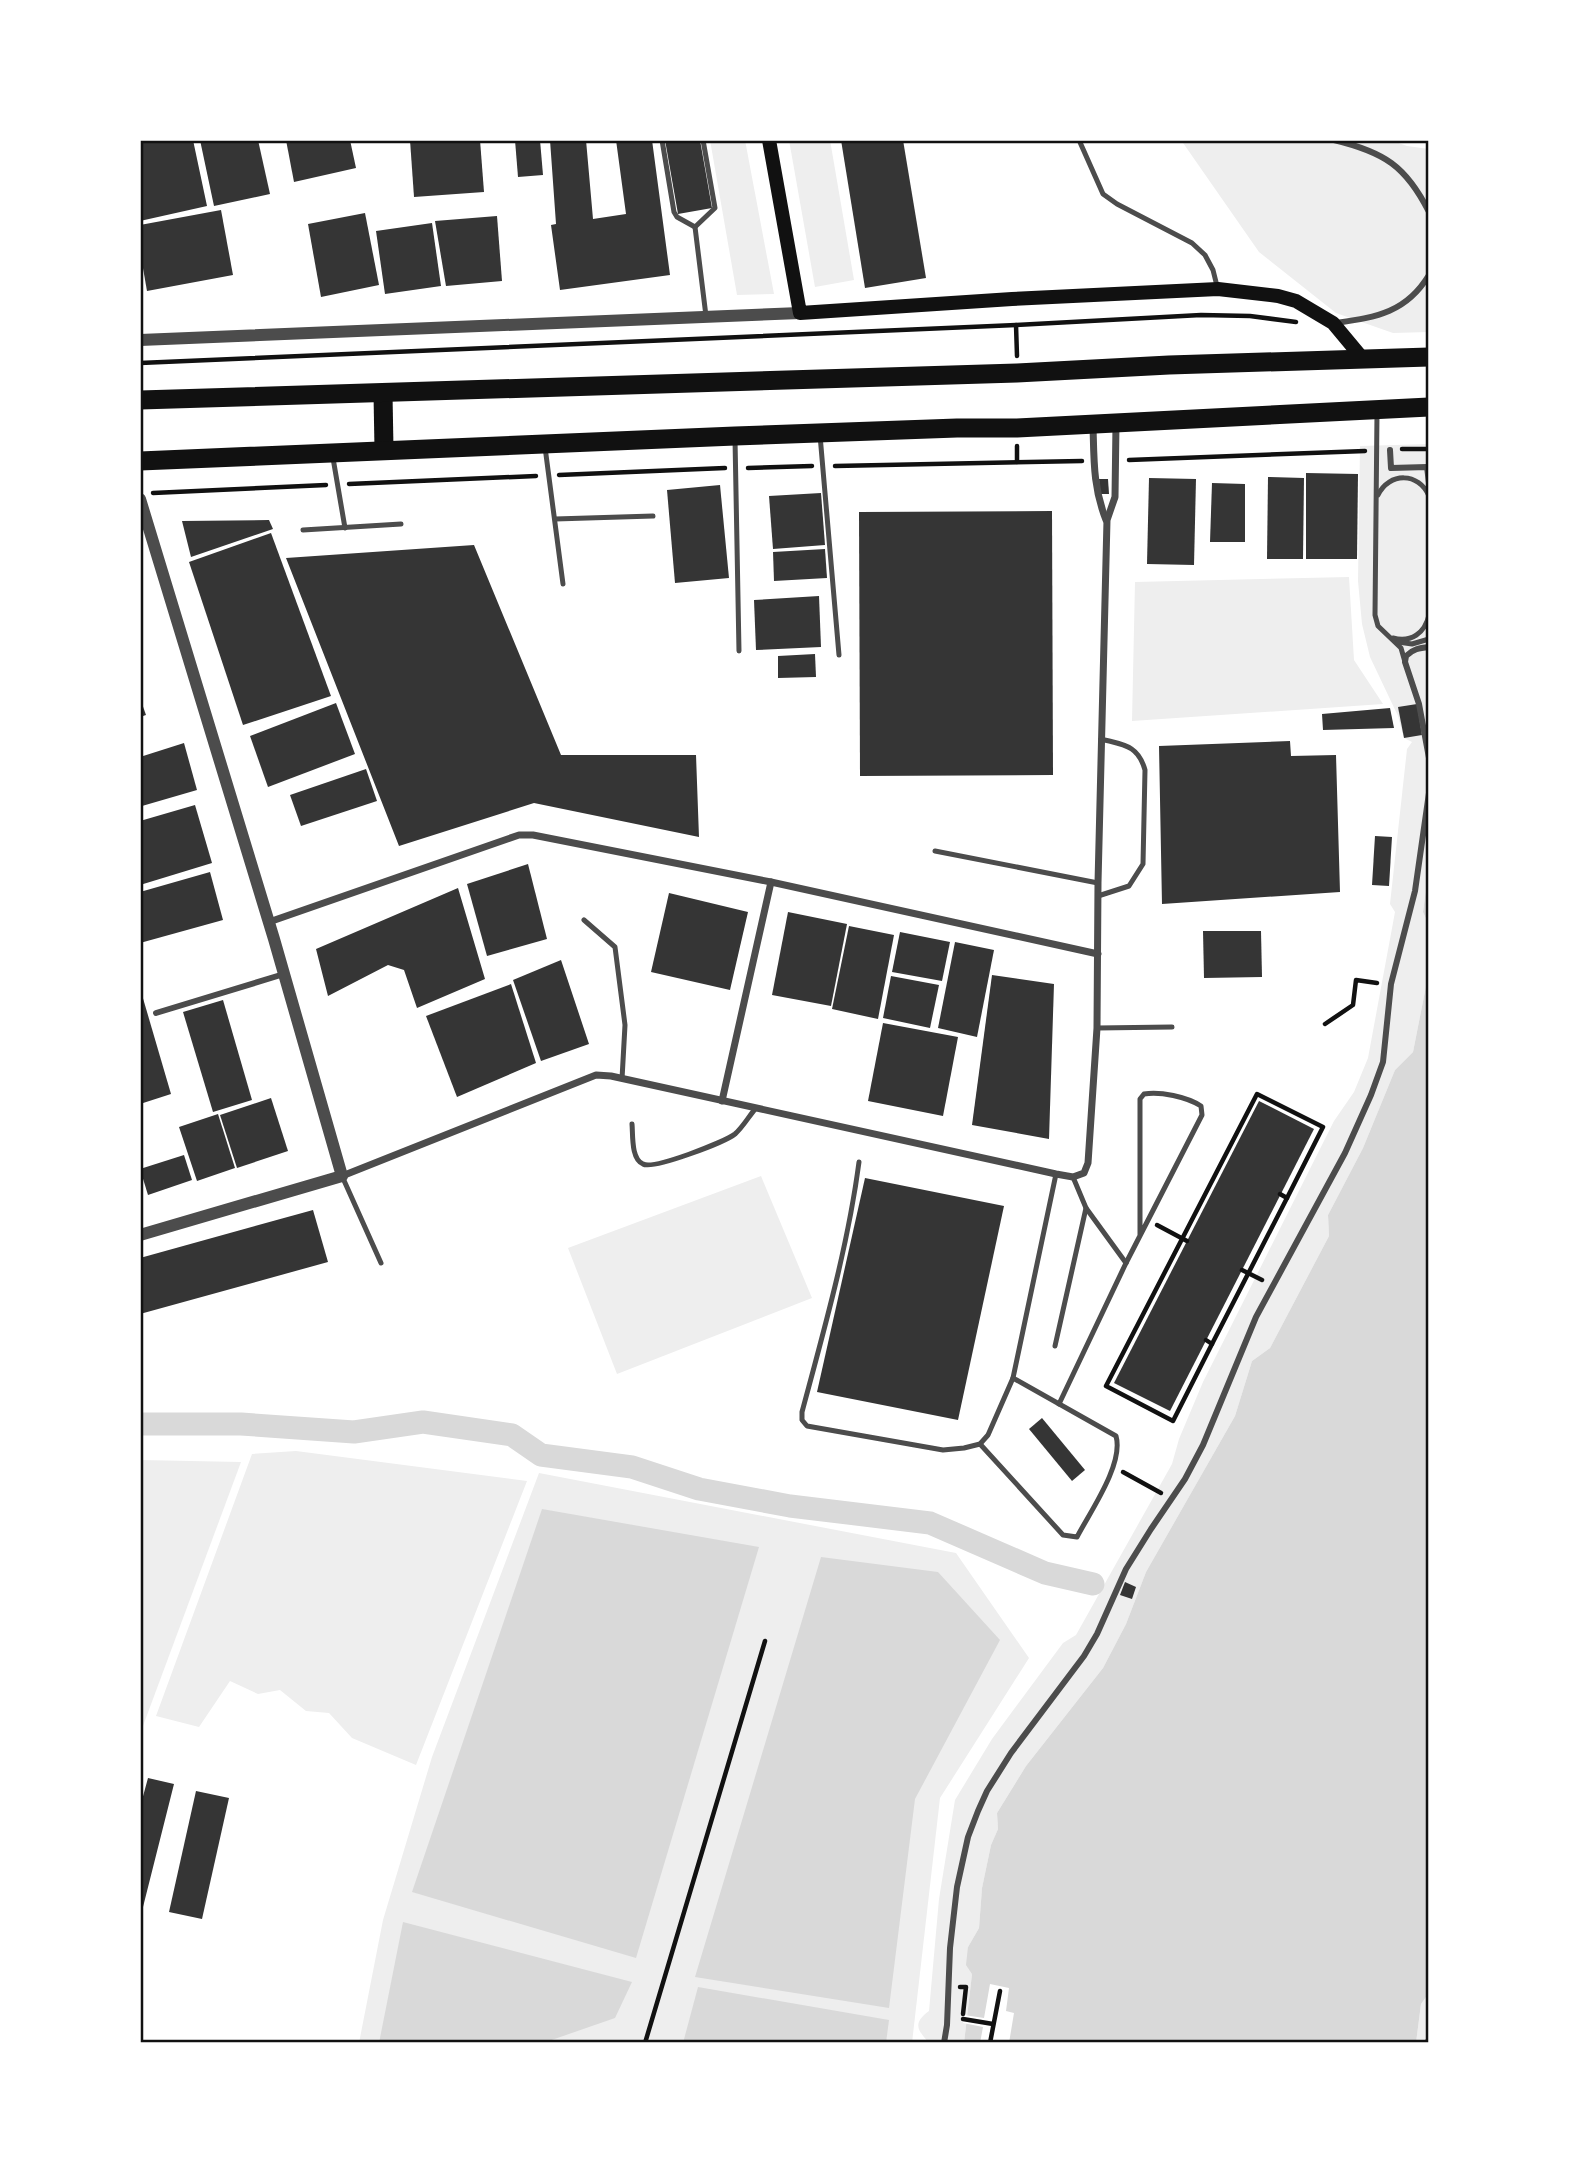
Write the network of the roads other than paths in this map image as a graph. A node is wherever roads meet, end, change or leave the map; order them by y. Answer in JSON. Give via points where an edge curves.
{"nodes":[{"id":1,"x":662,"y":140,"type":"edge"},
{"id":2,"x":704,"y":140,"type":"edge"},
{"id":3,"x":769,"y":140,"type":"edge"},
{"id":4,"x":1079,"y":140,"type":"edge"},
{"id":5,"x":1334,"y":140,"type":"edge"},
{"id":6,"x":1429,"y":212,"type":"edge"},
{"id":7,"x":695,"y":227,"type":"junction"},
{"id":8,"x":1429,"y":275,"type":"edge"},
{"id":9,"x":1218,"y":289,"type":"junction"},
{"id":10,"x":800,"y":313,"type":"junction"},
{"id":11,"x":706,"y":316,"type":"junction"},
{"id":12,"x":1333,"y":323,"type":"junction"},
{"id":13,"x":140,"y":340,"type":"edge"},
{"id":14,"x":1429,"y":357,"type":"edge"},
{"id":15,"x":1363,"y":359,"type":"junction"},
{"id":16,"x":383,"y":394,"type":"junction"},
{"id":17,"x":140,"y":400,"type":"edge"},
{"id":18,"x":1429,"y":407,"type":"edge"},
{"id":19,"x":1377,"y":411,"type":"junction"},
{"id":20,"x":1116,"y":424,"type":"junction"},
{"id":21,"x":1093,"y":425,"type":"junction"},
{"id":22,"x":820,"y":434,"type":"junction"},
{"id":23,"x":735,"y":436,"type":"junction"},
{"id":24,"x":545,"y":444,"type":"junction"},
{"id":25,"x":384,"y":449,"type":"junction"},
{"id":26,"x":1390,"y":450,"type":"road end"},
{"id":27,"x":332,"y":452,"type":"junction"},
{"id":28,"x":140,"y":461,"type":"edge"},
{"id":29,"x":1429,"y":483,"type":"edge"},
{"id":30,"x":146,"y":496,"type":"edge"},
{"id":31,"x":1429,"y":496,"type":"edge"},
{"id":32,"x":1376,"y":509,"type":"junction"},
{"id":33,"x":653,"y":516,"type":"dead end"},
{"id":34,"x":555,"y":519,"type":"junction"},
{"id":35,"x":1107,"y":520,"type":"junction"},
{"id":36,"x":401,"y":524,"type":"dead end"},
{"id":37,"x":345,"y":528,"type":"junction"},
{"id":38,"x":303,"y":530,"type":"dead end"},
{"id":39,"x":564,"y":584,"type":"dead end"},
{"id":40,"x":1429,"y":615,"type":"edge"},
{"id":41,"x":1384,"y":633,"type":"junction"},
{"id":42,"x":1429,"y":639,"type":"edge"},
{"id":43,"x":1396,"y":642,"type":"junction"},
{"id":44,"x":1429,"y":647,"type":"edge"},
{"id":45,"x":739,"y":650,"type":"dead end"},
{"id":46,"x":839,"y":655,"type":"dead end"},
{"id":47,"x":1405,"y":662,"type":"junction"},
{"id":48,"x":1101,"y":739,"type":"junction"},
{"id":49,"x":1429,"y":758,"type":"edge"},
{"id":50,"x":1429,"y":793,"type":"edge"},
{"id":51,"x":935,"y":851,"type":"dead end"},
{"id":52,"x":771,"y":882,"type":"junction"},
{"id":53,"x":1098,"y":883,"type":"junction"},
{"id":54,"x":1098,"y":896,"type":"junction"},
{"id":55,"x":584,"y":920,"type":"dead end"},
{"id":56,"x":269,"y":922,"type":"junction"},
{"id":57,"x":1098,"y":954,"type":"junction"},
{"id":58,"x":284,"y":974,"type":"junction"},
{"id":59,"x":156,"y":1013,"type":"dead end"},
{"id":60,"x":1172,"y":1027,"type":"dead end"},
{"id":61,"x":1097,"y":1028,"type":"junction"},
{"id":62,"x":622,"y":1079,"type":"junction"},
{"id":63,"x":722,"y":1101,"type":"junction"},
{"id":64,"x":756,"y":1108,"type":"junction"},
{"id":65,"x":632,"y":1124,"type":"dead end"},
{"id":66,"x":859,"y":1162,"type":"dead end"},
{"id":67,"x":1056,"y":1174,"type":"junction"},
{"id":68,"x":342,"y":1176,"type":"junction"},
{"id":69,"x":1073,"y":1177,"type":"junction"},
{"id":70,"x":1086,"y":1208,"type":"junction"},
{"id":71,"x":140,"y":1235,"type":"edge"},
{"id":72,"x":1140,"y":1235,"type":"junction"},
{"id":73,"x":381,"y":1263,"type":"dead end"},
{"id":74,"x":1126,"y":1263,"type":"junction"},
{"id":75,"x":1055,"y":1346,"type":"dead end"},
{"id":76,"x":1013,"y":1378,"type":"junction"},
{"id":77,"x":1059,"y":1404,"type":"junction"},
{"id":78,"x":980,"y":1444,"type":"junction"},
{"id":79,"x":944,"y":2043,"type":"edge"}],
"edges":[{"from":1,"to":7,"type":"lane","via":[[674,212]]},
{"from":2,"to":7,"type":"lane","via":[[715,208]]},
{"from":3,"to":10,"type":"main road"},
{"from":4,"to":9,"type":"lane","via":[[1103,194],[1192,243],[1205,255]]},
{"from":5,"to":6,"type":"street","via":[[1374,152],[1394,164],[1411,181]]},
{"from":7,"to":11,"type":"lane"},
{"from":8,"to":12,"type":"street","via":[[1395,310]]},
{"from":9,"to":10,"type":"main road"},
{"from":9,"to":12,"type":"main road","via":[[1296,301]]},
{"from":10,"to":11,"type":"street"},
{"from":11,"to":13,"type":"street"},
{"from":12,"to":15,"type":"main road"},
{"from":14,"to":15,"type":"highway"},
{"from":15,"to":16,"type":"highway"},
{"from":16,"to":17,"type":"highway"},
{"from":16,"to":25,"type":"highway"},
{"from":18,"to":19,"type":"highway"},
{"from":19,"to":20,"type":"highway"},
{"from":19,"to":32,"type":"lane"},
{"from":20,"to":21,"type":"highway"},
{"from":20,"to":35,"type":"street","via":[[1115,496]]},
{"from":21,"to":22,"type":"highway"},
{"from":21,"to":35,"type":"street","via":[[1094,475]]},
{"from":22,"to":23,"type":"highway"},
{"from":22,"to":46,"type":"lane"},
{"from":23,"to":24,"type":"highway"},
{"from":23,"to":45,"type":"lane"},
{"from":24,"to":25,"type":"highway"},
{"from":24,"to":34,"type":"lane"},
{"from":25,"to":27,"type":"highway"},
{"from":26,"to":29,"type":"street","via":[[1391,468],[1427,467]]},
{"from":27,"to":28,"type":"highway"},
{"from":27,"to":37,"type":"lane"},
{"from":30,"to":56,"type":"street"},
{"from":31,"to":32,"type":"lane","via":[[1421,484],[1399,477],[1382,487]]},
{"from":32,"to":41,"type":"lane","via":[[1375,615]]},
{"from":33,"to":34,"type":"lane"},
{"from":34,"to":39,"type":"lane"},
{"from":35,"to":48,"type":"street"},
{"from":36,"to":37,"type":"lane"},
{"from":37,"to":38,"type":"lane"},
{"from":40,"to":41,"type":"lane","via":[[1426,626],[1413,637],[1398,639]]},
{"from":41,"to":43,"type":"lane"},
{"from":42,"to":43,"type":"lane"},
{"from":43,"to":47,"type":"lane"},
{"from":44,"to":47,"type":"street","via":[[1410,652]]},
{"from":47,"to":49,"type":"street"},
{"from":48,"to":53,"type":"street"},
{"from":48,"to":54,"type":"lane","via":[[1135,750],[1145,770],[1143,863],[1129,886]]},
{"from":50,"to":79,"type":"street","via":[[1415,891],[1391,984],[1383,1062],[1371,1095],[1345,1153],[1272,1286],[1185,1479],[1126,1569],[1084,1656],[987,1791],[968,1837],[957,1888]]},
{"from":51,"to":53,"type":"lane"},
{"from":52,"to":56,"type":"street","via":[[519,835]]},
{"from":52,"to":57,"type":"street"},
{"from":52,"to":63,"type":"street"},
{"from":53,"to":54,"type":"street"},
{"from":54,"to":57,"type":"street"},
{"from":55,"to":62,"type":"lane","via":[[615,947],[625,1025]]},
{"from":56,"to":58,"type":"street"},
{"from":57,"to":61,"type":"street"},
{"from":58,"to":59,"type":"street"},
{"from":58,"to":68,"type":"street"},
{"from":60,"to":61,"type":"lane"},
{"from":61,"to":69,"type":"street","via":[[1088,1163],[1084,1173]]},
{"from":62,"to":63,"type":"street"},
{"from":62,"to":68,"type":"street","via":[[583,1079]]},
{"from":63,"to":64,"type":"street"},
{"from":64,"to":65,"type":"lane","via":[[734,1135],[654,1166],[643,1165],[636,1158]]},
{"from":64,"to":67,"type":"street"},
{"from":66,"to":78,"type":"lane","via":[[802,1420],[807,1426],[943,1450]]},
{"from":67,"to":69,"type":"street"},
{"from":67,"to":76,"type":"lane"},
{"from":68,"to":71,"type":"street"},
{"from":68,"to":73,"type":"lane"},
{"from":69,"to":70,"type":"lane"},
{"from":70,"to":74,"type":"lane"},
{"from":70,"to":75,"type":"lane"},
{"from":72,"to":72,"type":"lane","via":[[1140,1099],[1151,1093],[1193,1101],[1201,1106],[1202,1115]]},
{"from":72,"to":74,"type":"lane"},
{"from":74,"to":77,"type":"lane"},
{"from":76,"to":77,"type":"lane"},
{"from":76,"to":78,"type":"lane","via":[[989,1435]]},
{"from":77,"to":78,"type":"lane","via":[[1116,1436],[1118,1444],[1113,1467],[1077,1537],[1063,1535]]}]}
